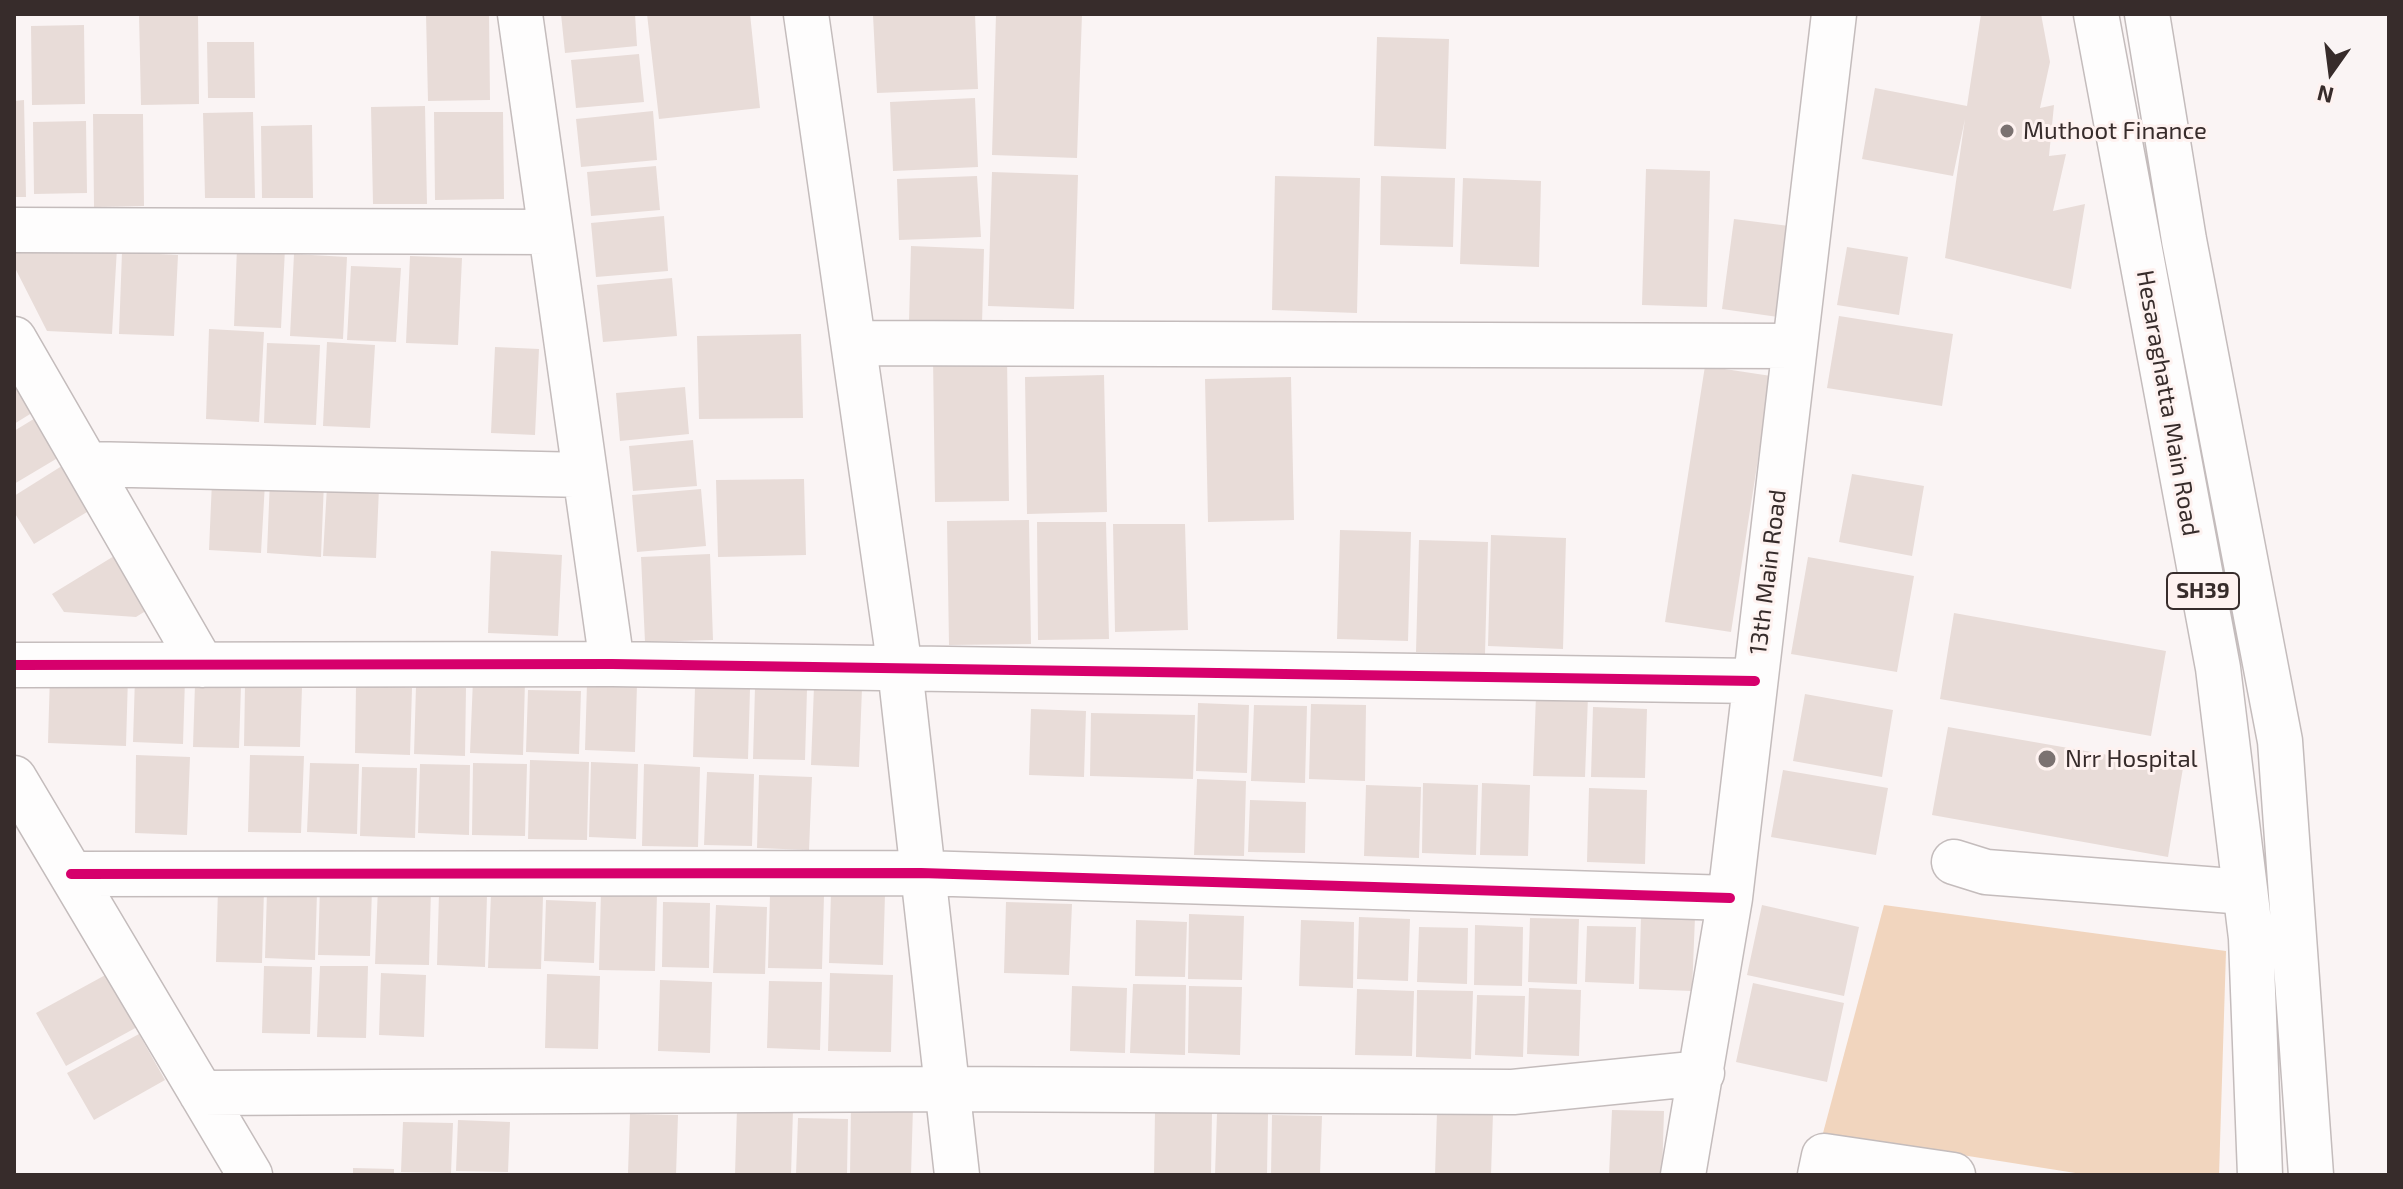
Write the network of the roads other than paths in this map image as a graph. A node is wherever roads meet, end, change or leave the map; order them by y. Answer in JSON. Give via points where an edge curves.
{"nodes":[{"id":1,"x":520,"y":14,"type":"edge"},
{"id":2,"x":806,"y":14,"type":"edge"},
{"id":3,"x":1834,"y":14,"type":"edge"},
{"id":4,"x":2096,"y":14,"type":"edge"},
{"id":5,"x":2147,"y":14,"type":"edge"},
{"id":6,"x":14,"y":230,"type":"edge"},
{"id":7,"x":550,"y":232,"type":"junction"},
{"id":8,"x":14,"y":339,"type":"edge"},
{"id":9,"x":855,"y":343,"type":"junction"},
{"id":10,"x":1795,"y":346,"type":"junction"},
{"id":11,"x":87,"y":464,"type":"junction"},
{"id":12,"x":585,"y":475,"type":"junction"},
{"id":13,"x":612,"y":664,"type":"junction"},
{"id":14,"x":14,"y":665,"type":"edge"},
{"id":15,"x":202,"y":665,"type":"junction"},
{"id":16,"x":900,"y":669,"type":"junction"},
{"id":17,"x":1755,"y":681,"type":"junction"},
{"id":18,"x":14,"y":778,"type":"edge"},
{"id":19,"x":1954,"y":862,"type":"dead end"},
{"id":20,"x":921,"y":873,"type":"junction"},
{"id":21,"x":71,"y":874,"type":"junction"},
{"id":22,"x":2245,"y":892,"type":"junction"},
{"id":23,"x":1730,"y":898,"type":"junction"},
{"id":24,"x":1702,"y":1073,"type":"junction"},
{"id":25,"x":946,"y":1089,"type":"junction"},
{"id":26,"x":201,"y":1093,"type":"junction"},
{"id":27,"x":250,"y":1175,"type":"edge"},
{"id":28,"x":957,"y":1175,"type":"edge"},
{"id":29,"x":1683,"y":1175,"type":"edge"},
{"id":30,"x":1820,"y":1175,"type":"edge"},
{"id":31,"x":1953,"y":1175,"type":"edge"},
{"id":32,"x":2260,"y":1175,"type":"edge"},
{"id":33,"x":2311,"y":1175,"type":"edge"}],
"edges":[{"from":1,"to":7,"type":"street"},
{"from":2,"to":9,"type":"street"},
{"from":3,"to":10,"type":"street","name":"13th Main Road"},
{"from":4,"to":22,"type":"street","name":"Hesaraghatta Main Road","number":"SH39","via":[[2218,668]]},
{"from":5,"to":33,"type":"street","name":"Hesaraghatta Main Road","via":[[2184,240],[2280,741]]},
{"from":6,"to":7,"type":"street"},
{"from":7,"to":12,"type":"street"},
{"from":8,"to":11,"type":"street"},
{"from":9,"to":10,"type":"street"},
{"from":9,"to":16,"type":"street"},
{"from":10,"to":17,"type":"street","name":"13th Main Road"},
{"from":11,"to":12,"type":"street"},
{"from":11,"to":15,"type":"street"},
{"from":12,"to":13,"type":"street"},
{"from":13,"to":15,"type":"street"},
{"from":13,"to":16,"type":"street"},
{"from":14,"to":15,"type":"street"},
{"from":16,"to":17,"type":"street"},
{"from":16,"to":20,"type":"street"},
{"from":17,"to":23,"type":"street","name":"13th Main Road"},
{"from":18,"to":21,"type":"street"},
{"from":19,"to":22,"type":"street","via":[[1986,872]]},
{"from":20,"to":21,"type":"street"},
{"from":20,"to":23,"type":"street"},
{"from":20,"to":25,"type":"street"},
{"from":21,"to":26,"type":"street"},
{"from":22,"to":32,"type":"street","name":"Hesaraghatta Main Road","number":"SH39"},
{"from":23,"to":24,"type":"street","name":"13th Main Road"},
{"from":24,"to":25,"type":"street","via":[[1513,1092]]},
{"from":24,"to":29,"type":"street","name":"13th Main Road"},
{"from":25,"to":26,"type":"street"},
{"from":25,"to":28,"type":"street"},
{"from":26,"to":27,"type":"street"},
{"from":30,"to":31,"type":"street","via":[[1824,1156]]}]}
